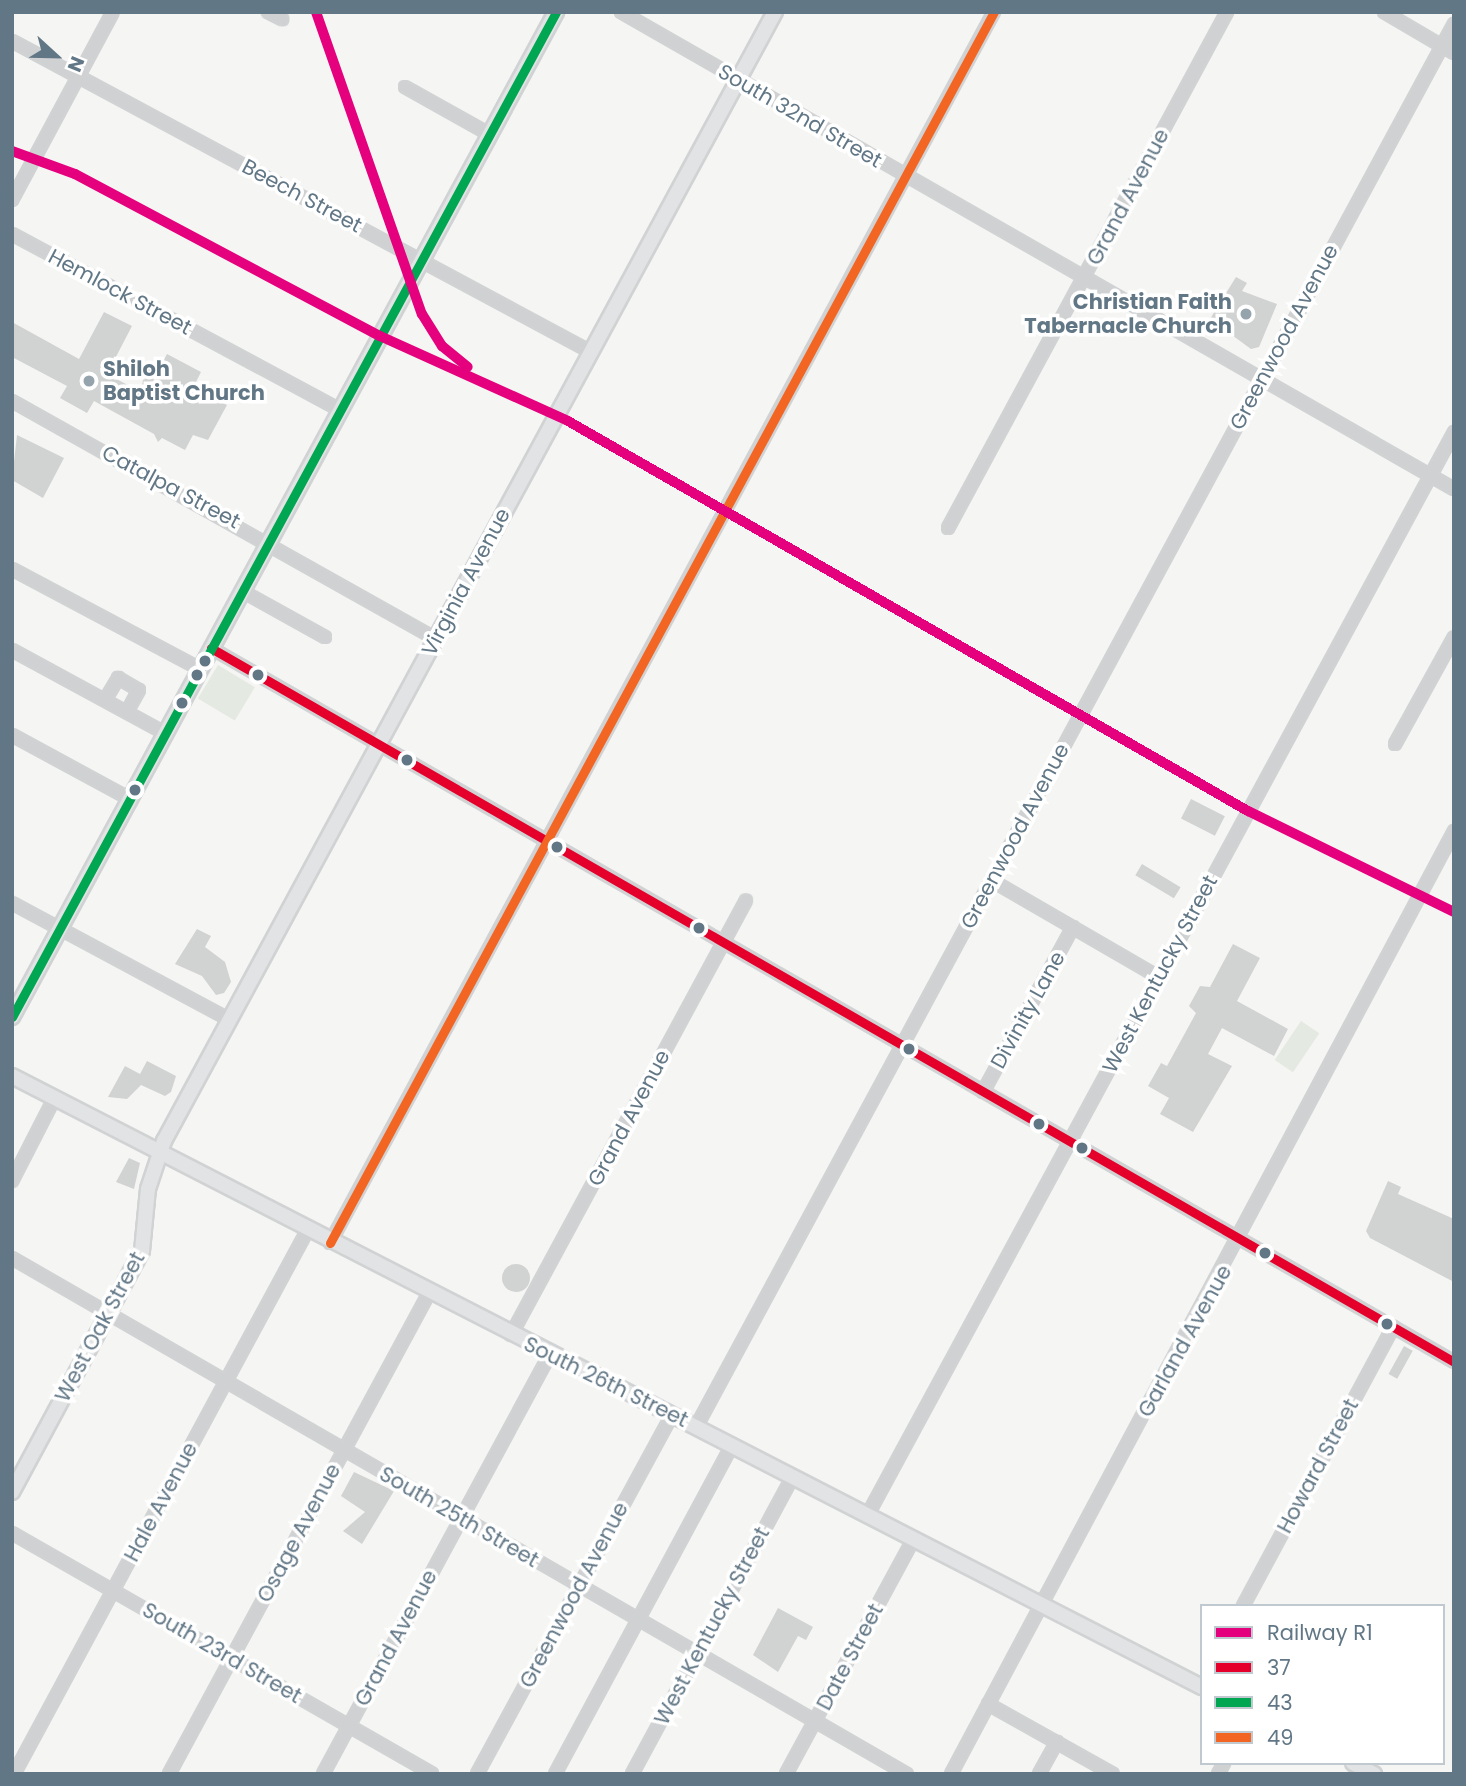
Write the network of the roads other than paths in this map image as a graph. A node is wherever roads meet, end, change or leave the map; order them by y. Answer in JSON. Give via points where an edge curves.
{"nodes":[{"id":1,"x":113,"y":12,"type":"edge"},
{"id":2,"x":268,"y":12,"type":"edge"},
{"id":3,"x":556,"y":12,"type":"edge"},
{"id":4,"x":621,"y":12,"type":"edge"},
{"id":5,"x":775,"y":12,"type":"edge"},
{"id":6,"x":994,"y":12,"type":"edge"},
{"id":7,"x":1227,"y":12,"type":"edge"},
{"id":8,"x":1384,"y":12,"type":"edge"},
{"id":9,"x":282,"y":19,"type":"dead end"},
{"id":10,"x":1454,"y":24,"type":"edge"},
{"id":11,"x":12,"y":41,"type":"edge"},
{"id":12,"x":1442,"y":46,"type":"junction"},
{"id":13,"x":1454,"y":53,"type":"edge"},
{"id":14,"x":79,"y":76,"type":"junction"},
{"id":15,"x":739,"y":80,"type":"junction"},
{"id":16,"x":405,"y":87,"type":"dead end"},
{"id":17,"x":489,"y":134,"type":"junction"},
{"id":18,"x":905,"y":177,"type":"junction"},
{"id":19,"x":12,"y":200,"type":"edge"},
{"id":20,"x":12,"y":234,"type":"edge"},
{"id":21,"x":421,"y":261,"type":"junction"},
{"id":22,"x":1083,"y":279,"type":"junction"},
{"id":23,"x":591,"y":352,"type":"junction"},
{"id":24,"x":1261,"y":381,"type":"junction"},
{"id":25,"x":12,"y":401,"type":"edge"},
{"id":26,"x":340,"y":410,"type":"junction"},
{"id":27,"x":1454,"y":432,"type":"edge"},
{"id":28,"x":1430,"y":476,"type":"junction"},
{"id":29,"x":1454,"y":489,"type":"edge"},
{"id":30,"x":948,"y":528,"type":"dead end"},
{"id":31,"x":270,"y":541,"type":"junction"},
{"id":32,"x":12,"y":569,"type":"edge"},
{"id":33,"x":242,"y":591,"type":"junction"},
{"id":34,"x":325,"y":637,"type":"dead end"},
{"id":35,"x":1454,"y":637,"type":"edge"},
{"id":36,"x":436,"y":639,"type":"junction"},
{"id":37,"x":211,"y":648,"type":"junction"},
{"id":38,"x":12,"y":650,"type":"edge"},
{"id":39,"x":200,"y":669,"type":"junction"},
{"id":40,"x":105,"y":701,"type":"junction"},
{"id":41,"x":127,"y":712,"type":"junction"},
{"id":42,"x":165,"y":733,"type":"junction"},
{"id":43,"x":12,"y":735,"type":"edge"},
{"id":44,"x":379,"y":744,"type":"junction"},
{"id":45,"x":1395,"y":744,"type":"dead end"},
{"id":46,"x":130,"y":799,"type":"junction"},
{"id":47,"x":1454,"y":831,"type":"edge"},
{"id":48,"x":546,"y":840,"type":"junction"},
{"id":49,"x":991,"y":880,"type":"junction"},
{"id":50,"x":746,"y":900,"type":"dead end"},
{"id":51,"x":12,"y":903,"type":"edge"},
{"id":52,"x":1073,"y":928,"type":"junction"},
{"id":53,"x":60,"y":929,"type":"junction"},
{"id":54,"x":724,"y":943,"type":"junction"},
{"id":55,"x":1158,"y":977,"type":"junction"},
{"id":56,"x":12,"y":1017,"type":"edge"},
{"id":57,"x":230,"y":1020,"type":"junction"},
{"id":58,"x":902,"y":1045,"type":"junction"},
{"id":59,"x":12,"y":1076,"type":"edge"},
{"id":60,"x":983,"y":1092,"type":"junction"},
{"id":61,"x":55,"y":1097,"type":"junction"},
{"id":62,"x":1069,"y":1141,"type":"junction"},
{"id":63,"x":160,"y":1154,"type":"junction"},
{"id":64,"x":12,"y":1181,"type":"edge"},
{"id":65,"x":307,"y":1231,"type":"junction"},
{"id":66,"x":1240,"y":1239,"type":"junction"},
{"id":67,"x":330,"y":1243,"type":"junction"},
{"id":68,"x":12,"y":1258,"type":"edge"},
{"id":69,"x":429,"y":1293,"type":"junction"},
{"id":70,"x":107,"y":1315,"type":"junction"},
{"id":71,"x":1393,"y":1327,"type":"junction"},
{"id":72,"x":511,"y":1335,"type":"junction"},
{"id":73,"x":550,"y":1355,"type":"junction"},
{"id":74,"x":1454,"y":1362,"type":"edge"},
{"id":75,"x":226,"y":1383,"type":"junction"},
{"id":76,"x":671,"y":1416,"type":"junction"},
{"id":77,"x":696,"y":1427,"type":"junction"},
{"id":78,"x":731,"y":1447,"type":"junction"},
{"id":79,"x":343,"y":1451,"type":"junction"},
{"id":80,"x":792,"y":1478,"type":"junction"},
{"id":81,"x":12,"y":1492,"type":"edge"},
{"id":82,"x":867,"y":1516,"type":"junction"},
{"id":83,"x":461,"y":1518,"type":"junction"},
{"id":84,"x":12,"y":1533,"type":"edge"},
{"id":85,"x":913,"y":1540,"type":"junction"},
{"id":86,"x":580,"y":1586,"type":"junction"},
{"id":87,"x":113,"y":1591,"type":"junction"},
{"id":88,"x":1244,"y":1604,"type":"edge"},
{"id":89,"x":1042,"y":1605,"type":"junction"},
{"id":90,"x":638,"y":1620,"type":"junction"},
{"id":91,"x":697,"y":1653,"type":"junction"},
{"id":92,"x":231,"y":1659,"type":"junction"},
{"id":93,"x":1200,"y":1684,"type":"edge"},
{"id":94,"x":989,"y":1704,"type":"junction"},
{"id":95,"x":815,"y":1721,"type":"junction"},
{"id":96,"x":349,"y":1726,"type":"junction"},
{"id":97,"x":1057,"y":1742,"type":"junction"},
{"id":98,"x":1357,"y":1765,"type":"edge"},
{"id":99,"x":14,"y":1774,"type":"edge"},
{"id":100,"x":169,"y":1774,"type":"edge"},
{"id":101,"x":323,"y":1774,"type":"edge"},
{"id":102,"x":432,"y":1774,"type":"edge"},
{"id":103,"x":477,"y":1774,"type":"edge"},
{"id":104,"x":555,"y":1774,"type":"edge"},
{"id":105,"x":632,"y":1774,"type":"edge"},
{"id":106,"x":786,"y":1774,"type":"edge"},
{"id":107,"x":907,"y":1774,"type":"edge"},
{"id":108,"x":951,"y":1774,"type":"edge"},
{"id":109,"x":1039,"y":1774,"type":"edge"},
{"id":110,"x":1113,"y":1774,"type":"edge"},
{"id":111,"x":1374,"y":1774,"type":"edge"}],
"edges":[{"from":1,"to":14,"type":"street"},
{"from":2,"to":9,"type":"street"},
{"from":3,"to":17,"type":"main road"},
{"from":4,"to":15,"type":"street","name":"South 32nd Street"},
{"from":5,"to":15,"type":"main road","name":"Virginia Avenue"},
{"from":6,"to":18,"type":"street"},
{"from":7,"to":22,"type":"street","name":"Grand Avenue"},
{"from":8,"to":12,"type":"street"},
{"from":10,"to":12,"type":"street","name":"Greenwood Avenue"},
{"from":11,"to":14,"type":"street","name":"Beech Street"},
{"from":12,"to":13,"type":"street"},
{"from":12,"to":24,"type":"street","name":"Greenwood Avenue"},
{"from":14,"to":19,"type":"street"},
{"from":14,"to":21,"type":"street","name":"Beech Street"},
{"from":15,"to":18,"type":"street","name":"South 32nd Street"},
{"from":15,"to":23,"type":"main road","name":"Virginia Avenue"},
{"from":16,"to":17,"type":"street"},
{"from":17,"to":21,"type":"main road"},
{"from":18,"to":22,"type":"street","name":"South 32nd Street"},
{"from":18,"to":48,"type":"street"},
{"from":20,"to":26,"type":"street","name":"Hemlock Street"},
{"from":21,"to":23,"type":"street","name":"Beech Street"},
{"from":21,"to":26,"type":"main road"},
{"from":22,"to":24,"type":"street","name":"South 32nd Street"},
{"from":22,"to":30,"type":"street","name":"Grand Avenue"},
{"from":23,"to":36,"type":"main road","name":"Virginia Avenue"},
{"from":24,"to":28,"type":"street","name":"South 32nd Street"},
{"from":24,"to":49,"type":"street","name":"Greenwood Avenue"},
{"from":25,"to":31,"type":"street","name":"Catalpa Street"},
{"from":26,"to":31,"type":"main road"},
{"from":27,"to":28,"type":"street","name":"West Kentucky Street"},
{"from":28,"to":29,"type":"street","name":"South 32nd Street"},
{"from":28,"to":55,"type":"street","name":"West Kentucky Street"},
{"from":31,"to":33,"type":"main road"},
{"from":31,"to":36,"type":"street","name":"Catalpa Street"},
{"from":32,"to":39,"type":"street"},
{"from":33,"to":34,"type":"street"},
{"from":33,"to":37,"type":"main road"},
{"from":35,"to":45,"type":"street"},
{"from":36,"to":44,"type":"main road","name":"Virginia Avenue"},
{"from":37,"to":39,"type":"main road"},
{"from":37,"to":44,"type":"street"},
{"from":38,"to":40,"type":"street"},
{"from":39,"to":42,"type":"main road"},
{"from":40,"to":41,"type":"street"},
{"from":40,"to":41,"type":"street","via":[[118,678],[139,690]]},
{"from":41,"to":42,"type":"street"},
{"from":42,"to":46,"type":"main road"},
{"from":43,"to":46,"type":"street"},
{"from":44,"to":48,"type":"street"},
{"from":44,"to":57,"type":"main road","name":"Virginia Avenue"},
{"from":46,"to":53,"type":"main road"},
{"from":47,"to":66,"type":"street","name":"Garland Avenue"},
{"from":48,"to":54,"type":"street"},
{"from":48,"to":67,"type":"street"},
{"from":49,"to":52,"type":"street"},
{"from":49,"to":58,"type":"street","name":"Greenwood Avenue"},
{"from":50,"to":54,"type":"street","name":"Grand Avenue"},
{"from":51,"to":53,"type":"street"},
{"from":52,"to":55,"type":"street"},
{"from":52,"to":60,"type":"street","name":"Divinity Lane"},
{"from":53,"to":56,"type":"main road"},
{"from":53,"to":57,"type":"street"},
{"from":54,"to":58,"type":"street"},
{"from":54,"to":72,"type":"street","name":"Grand Avenue"},
{"from":55,"to":62,"type":"street","name":"West Kentucky Street"},
{"from":57,"to":63,"type":"main road","name":"Virginia Avenue"},
{"from":58,"to":60,"type":"street"},
{"from":58,"to":77,"type":"street","name":"Greenwood Avenue"},
{"from":59,"to":61,"type":"main road","name":"South 26th Street"},
{"from":60,"to":62,"type":"street"},
{"from":61,"to":63,"type":"main road","name":"South 26th Street"},
{"from":61,"to":64,"type":"street"},
{"from":62,"to":66,"type":"street"},
{"from":62,"to":82,"type":"street","name":"West Kentucky Street"},
{"from":63,"to":65,"type":"main road","name":"South 26th Street"},
{"from":63,"to":70,"type":"main road","name":"West Oak Street","via":[[148,1189],[146,1238]]},
{"from":65,"to":67,"type":"main road","name":"South 26th Street"},
{"from":65,"to":75,"type":"street","name":"Hale Avenue"},
{"from":66,"to":71,"type":"street"},
{"from":66,"to":89,"type":"street","name":"Garland Avenue"},
{"from":67,"to":69,"type":"main road","name":"South 26th Street"},
{"from":68,"to":70,"type":"street","name":"South 25th Street"},
{"from":69,"to":72,"type":"main road","name":"South 26th Street"},
{"from":69,"to":79,"type":"street","name":"Osage Avenue"},
{"from":70,"to":75,"type":"street","name":"South 25th Street"},
{"from":70,"to":81,"type":"main road","name":"West Oak Street"},
{"from":71,"to":74,"type":"street"},
{"from":71,"to":88,"type":"street","name":"Howard Street"},
{"from":72,"to":73,"type":"main road","name":"South 26th Street"},
{"from":73,"to":76,"type":"main road","name":"South 26th Street"},
{"from":73,"to":83,"type":"street","name":"Grand Avenue"},
{"from":75,"to":79,"type":"street","name":"South 25th Street"},
{"from":75,"to":87,"type":"street","name":"Hale Avenue"},
{"from":76,"to":77,"type":"main road","name":"South 26th Street"},
{"from":76,"to":86,"type":"street","name":"Greenwood Avenue"},
{"from":77,"to":78,"type":"main road","name":"South 26th Street"},
{"from":78,"to":80,"type":"main road","name":"South 26th Street"},
{"from":78,"to":90,"type":"street"},
{"from":79,"to":83,"type":"street","name":"South 25th Street"},
{"from":79,"to":92,"type":"street","name":"Osage Avenue"},
{"from":80,"to":82,"type":"main road","name":"South 26th Street"},
{"from":80,"to":91,"type":"street","name":"West Kentucky Street"},
{"from":82,"to":85,"type":"main road","name":"South 26th Street"},
{"from":83,"to":86,"type":"street","name":"South 25th Street"},
{"from":83,"to":96,"type":"street","name":"Grand Avenue"},
{"from":84,"to":87,"type":"street","name":"South 23rd Street"},
{"from":85,"to":89,"type":"main road","name":"South 26th Street"},
{"from":85,"to":95,"type":"street","name":"Date Street"},
{"from":86,"to":90,"type":"street","name":"South 25th Street"},
{"from":86,"to":103,"type":"street","name":"Greenwood Avenue"},
{"from":87,"to":92,"type":"street","name":"South 23rd Street"},
{"from":87,"to":99,"type":"street","name":"Hale Avenue"},
{"from":89,"to":93,"type":"main road","name":"South 26th Street"},
{"from":89,"to":94,"type":"street","name":"Garland Avenue"},
{"from":90,"to":91,"type":"street","name":"South 25th Street"},
{"from":90,"to":104,"type":"street"},
{"from":91,"to":95,"type":"street","name":"South 25th Street"},
{"from":91,"to":105,"type":"street","name":"West Kentucky Street"},
{"from":92,"to":96,"type":"street","name":"South 23rd Street"},
{"from":92,"to":100,"type":"street","name":"Osage Avenue"},
{"from":94,"to":97,"type":"street"},
{"from":94,"to":108,"type":"street","name":"Garland Avenue"},
{"from":95,"to":106,"type":"street","name":"Date Street"},
{"from":95,"to":107,"type":"street","name":"South 25th Street"},
{"from":96,"to":101,"type":"street","name":"Grand Avenue"},
{"from":96,"to":102,"type":"street","name":"South 23rd Street"},
{"from":97,"to":109,"type":"street"},
{"from":97,"to":110,"type":"street"},
{"from":98,"to":111,"type":"main road"}]}
